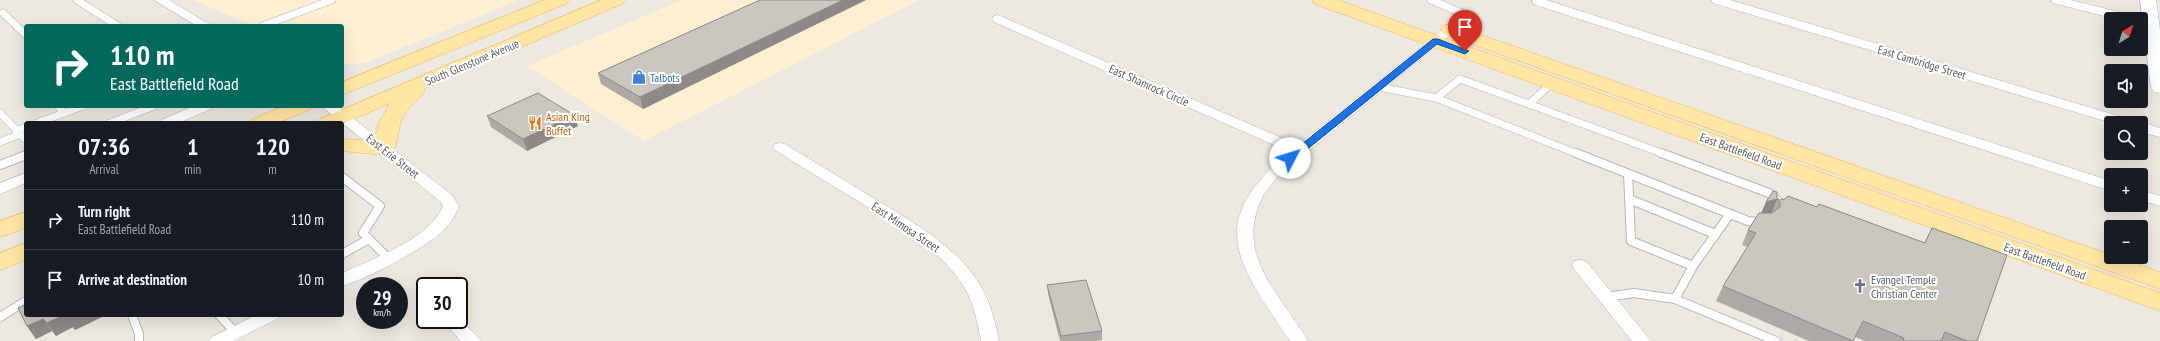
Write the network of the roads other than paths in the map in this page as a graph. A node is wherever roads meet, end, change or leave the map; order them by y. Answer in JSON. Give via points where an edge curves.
{"nodes":[{"id":1,"x":77,"y":0,"type":"edge"},
{"id":2,"x":160,"y":0,"type":"edge"},
{"id":3,"x":332,"y":0,"type":"edge"},
{"id":4,"x":560,"y":0,"type":"edge"},
{"id":5,"x":616,"y":0,"type":"edge"},
{"id":6,"x":1321,"y":0,"type":"edge"},
{"id":7,"x":1365,"y":0,"type":"edge"},
{"id":8,"x":1431,"y":0,"type":"edge"},
{"id":9,"x":1717,"y":0,"type":"edge"},
{"id":10,"x":2058,"y":0,"type":"edge"},
{"id":11,"x":2148,"y":0,"type":"edge"},
{"id":12,"x":1537,"y":1,"type":"dead end"},
{"id":13,"x":2104,"y":12,"type":"edge"},
{"id":14,"x":2147,"y":12,"type":"edge"},
{"id":15,"x":3,"y":13,"type":"dead end"},
{"id":16,"x":998,"y":19,"type":"dead end"},
{"id":17,"x":115,"y":24,"type":"edge"},
{"id":18,"x":202,"y":24,"type":"edge"},
{"id":19,"x":267,"y":24,"type":"edge"},
{"id":20,"x":2148,"y":32,"type":"edge"},
{"id":21,"x":24,"y":33,"type":"edge"},
{"id":22,"x":1443,"y":35,"type":"junction"},
{"id":23,"x":414,"y":60,"type":"junction"},
{"id":24,"x":344,"y":74,"type":"edge"},
{"id":25,"x":428,"y":80,"type":"junction"},
{"id":26,"x":1552,"y":83,"type":"junction"},
{"id":27,"x":1379,"y":86,"type":"junction"},
{"id":28,"x":344,"y":88,"type":"edge"},
{"id":29,"x":2160,"y":88,"type":"edge"},
{"id":30,"x":1436,"y":98,"type":"junction"},
{"id":31,"x":1529,"y":104,"type":"junction"},
{"id":32,"x":60,"y":108,"type":"edge"},
{"id":33,"x":78,"y":108,"type":"edge"},
{"id":34,"x":149,"y":108,"type":"edge"},
{"id":35,"x":201,"y":108,"type":"edge"},
{"id":36,"x":261,"y":108,"type":"edge"},
{"id":37,"x":297,"y":108,"type":"edge"},
{"id":38,"x":0,"y":113,"type":"edge"},
{"id":39,"x":64,"y":113,"type":"junction"},
{"id":40,"x":332,"y":115,"type":"edge"},
{"id":41,"x":2104,"y":116,"type":"edge"},
{"id":42,"x":42,"y":121,"type":"edge"},
{"id":43,"x":115,"y":121,"type":"edge"},
{"id":44,"x":171,"y":121,"type":"edge"},
{"id":45,"x":245,"y":121,"type":"edge"},
{"id":46,"x":265,"y":121,"type":"edge"},
{"id":47,"x":341,"y":121,"type":"edge"},
{"id":48,"x":8,"y":122,"type":"junction"},
{"id":49,"x":344,"y":123,"type":"edge"},
{"id":50,"x":0,"y":125,"type":"edge"},
{"id":51,"x":2148,"y":129,"type":"edge"},
{"id":52,"x":2160,"y":133,"type":"edge"},
{"id":53,"x":21,"y":135,"type":"edge"},
{"id":54,"x":0,"y":142,"type":"edge"},
{"id":55,"x":344,"y":145,"type":"edge"},
{"id":56,"x":780,"y":147,"type":"dead end"},
{"id":57,"x":384,"y":149,"type":"junction"},
{"id":58,"x":1299,"y":151,"type":"junction"},
{"id":59,"x":24,"y":156,"type":"edge"},
{"id":60,"x":0,"y":165,"type":"edge"},
{"id":61,"x":1628,"y":174,"type":"junction"},
{"id":62,"x":24,"y":179,"type":"edge"},
{"id":63,"x":344,"y":179,"type":"edge"},
{"id":64,"x":2104,"y":184,"type":"edge"},
{"id":65,"x":0,"y":189,"type":"edge"},
{"id":66,"x":2148,"y":197,"type":"edge"},
{"id":67,"x":1629,"y":199,"type":"junction"},
{"id":68,"x":2160,"y":201,"type":"edge"},
{"id":69,"x":1776,"y":209,"type":"edge"},
{"id":70,"x":1730,"y":214,"type":"junction"},
{"id":71,"x":1769,"y":219,"type":"edge"},
{"id":72,"x":24,"y":220,"type":"edge"},
{"id":73,"x":0,"y":230,"type":"edge"},
{"id":74,"x":1715,"y":234,"type":"junction"},
{"id":75,"x":369,"y":239,"type":"junction"},
{"id":76,"x":24,"y":252,"type":"edge"},
{"id":77,"x":344,"y":253,"type":"edge"},
{"id":78,"x":387,"y":257,"type":"junction"},
{"id":79,"x":0,"y":262,"type":"edge"},
{"id":80,"x":1580,"y":265,"type":"dead end"},
{"id":81,"x":1693,"y":266,"type":"junction"},
{"id":82,"x":344,"y":279,"type":"edge"},
{"id":83,"x":2160,"y":281,"type":"edge"},
{"id":84,"x":1606,"y":298,"type":"junction"},
{"id":85,"x":1674,"y":299,"type":"junction"},
{"id":86,"x":24,"y":302,"type":"edge"},
{"id":87,"x":2160,"y":302,"type":"edge"},
{"id":88,"x":0,"y":317,"type":"edge"},
{"id":89,"x":133,"y":317,"type":"edge"},
{"id":90,"x":221,"y":317,"type":"edge"},
{"id":91,"x":267,"y":317,"type":"edge"},
{"id":92,"x":460,"y":329,"type":"edge"},
{"id":93,"x":236,"y":333,"type":"junction"},
{"id":94,"x":140,"y":341,"type":"edge"},
{"id":95,"x":218,"y":341,"type":"edge"},
{"id":96,"x":472,"y":341,"type":"edge"},
{"id":97,"x":990,"y":341,"type":"edge"},
{"id":98,"x":1299,"y":341,"type":"edge"},
{"id":99,"x":1642,"y":341,"type":"edge"},
{"id":100,"x":1776,"y":341,"type":"edge"}],
"edges":[{"from":1,"to":17,"type":"lane"},
{"from":2,"to":18,"type":"street"},
{"from":3,"to":19,"type":"lane"},
{"from":4,"to":23,"type":"main road","name":"South Glenstone Avenue"},
{"from":5,"to":25,"type":"main road","name":"South Glenstone Avenue"},
{"from":6,"to":22,"type":"main road","name":"East Battlefield Road"},
{"from":7,"to":22,"type":"main road","name":"East Battlefield Road"},
{"from":8,"to":22,"type":"lane","via":[[1462,13],[1462,20]]},
{"from":9,"to":41,"type":"street","name":"East Cambridge Street"},
{"from":10,"to":13,"type":"street"},
{"from":11,"to":14,"type":"street"},
{"from":12,"to":64,"type":"street"},
{"from":15,"to":21,"type":"lane"},
{"from":16,"to":58,"type":"street","name":"East Shamrock Circle"},
{"from":20,"to":29,"type":"street"},
{"from":22,"to":26,"type":"main road","name":"East Battlefield Road"},
{"from":22,"to":27,"type":"street"},
{"from":22,"to":83,"type":"main road","name":"East Battlefield Road"},
{"from":23,"to":24,"type":"main road"},
{"from":23,"to":28,"type":"main road","name":"South Glenstone Avenue"},
{"from":25,"to":40,"type":"main road","name":"South Glenstone Avenue"},
{"from":25,"to":57,"type":"main road","via":[[402,101],[394,113],[386,133]]},
{"from":26,"to":31,"type":"lane"},
{"from":26,"to":87,"type":"main road","name":"East Battlefield Road"},
{"from":27,"to":30,"type":"lane"},
{"from":27,"to":58,"type":"street"},
{"from":30,"to":31,"type":"lane","via":[[1460,79]]},
{"from":30,"to":61,"type":"lane"},
{"from":31,"to":69,"type":"lane","via":[[1769,194],[1779,202]]},
{"from":32,"to":39,"type":"lane"},
{"from":33,"to":39,"type":"lane"},
{"from":34,"to":43,"type":"lane"},
{"from":35,"to":44,"type":"street"},
{"from":36,"to":45,"type":"main road"},
{"from":37,"to":46,"type":"main road"},
{"from":38,"to":48,"type":"lane"},
{"from":39,"to":42,"type":"lane"},
{"from":40,"to":47,"type":"street","name":"East Erie Street"},
{"from":48,"to":50,"type":"lane"},
{"from":48,"to":53,"type":"lane"},
{"from":49,"to":57,"type":"street","name":"East Erie Street"},
{"from":51,"to":52,"type":"street"},
{"from":53,"to":54,"type":"lane"},
{"from":55,"to":57,"type":"main road"},
{"from":56,"to":97,"type":"street","name":"East Mimosa Street","via":[[918,232],[945,253],[968,279],[976,294],[989,327]]},
{"from":57,"to":78,"type":"street","name":"East Erie Street","via":[[447,198],[450,210],[445,220],[434,230]]},
{"from":58,"to":98,"type":"street","via":[[1259,188],[1248,208],[1244,231],[1244,242],[1251,265]]},
{"from":59,"to":60,"type":"lane"},
{"from":61,"to":67,"type":"lane"},
{"from":61,"to":70,"type":"lane"},
{"from":62,"to":65,"type":"street"},
{"from":63,"to":75,"type":"lane","via":[[380,206],[363,233]]},
{"from":66,"to":68,"type":"street"},
{"from":67,"to":74,"type":"lane"},
{"from":67,"to":81,"type":"lane","via":[[1631,241]]},
{"from":70,"to":71,"type":"lane","via":[[1748,221],[1763,223]]},
{"from":70,"to":74,"type":"lane"},
{"from":72,"to":73,"type":"main road"},
{"from":74,"to":81,"type":"lane"},
{"from":75,"to":77,"type":"lane"},
{"from":75,"to":78,"type":"lane"},
{"from":76,"to":79,"type":"main road"},
{"from":78,"to":82,"type":"street"},
{"from":80,"to":84,"type":"street"},
{"from":81,"to":85,"type":"lane"},
{"from":84,"to":85,"type":"lane","via":[[1634,293]]},
{"from":84,"to":99,"type":"street"},
{"from":85,"to":100,"type":"lane"},
{"from":86,"to":88,"type":"lane"},
{"from":89,"to":94,"type":"lane"},
{"from":90,"to":93,"type":"lane"},
{"from":91,"to":93,"type":"street"},
{"from":92,"to":96,"type":"street"},
{"from":93,"to":95,"type":"street"}]}
